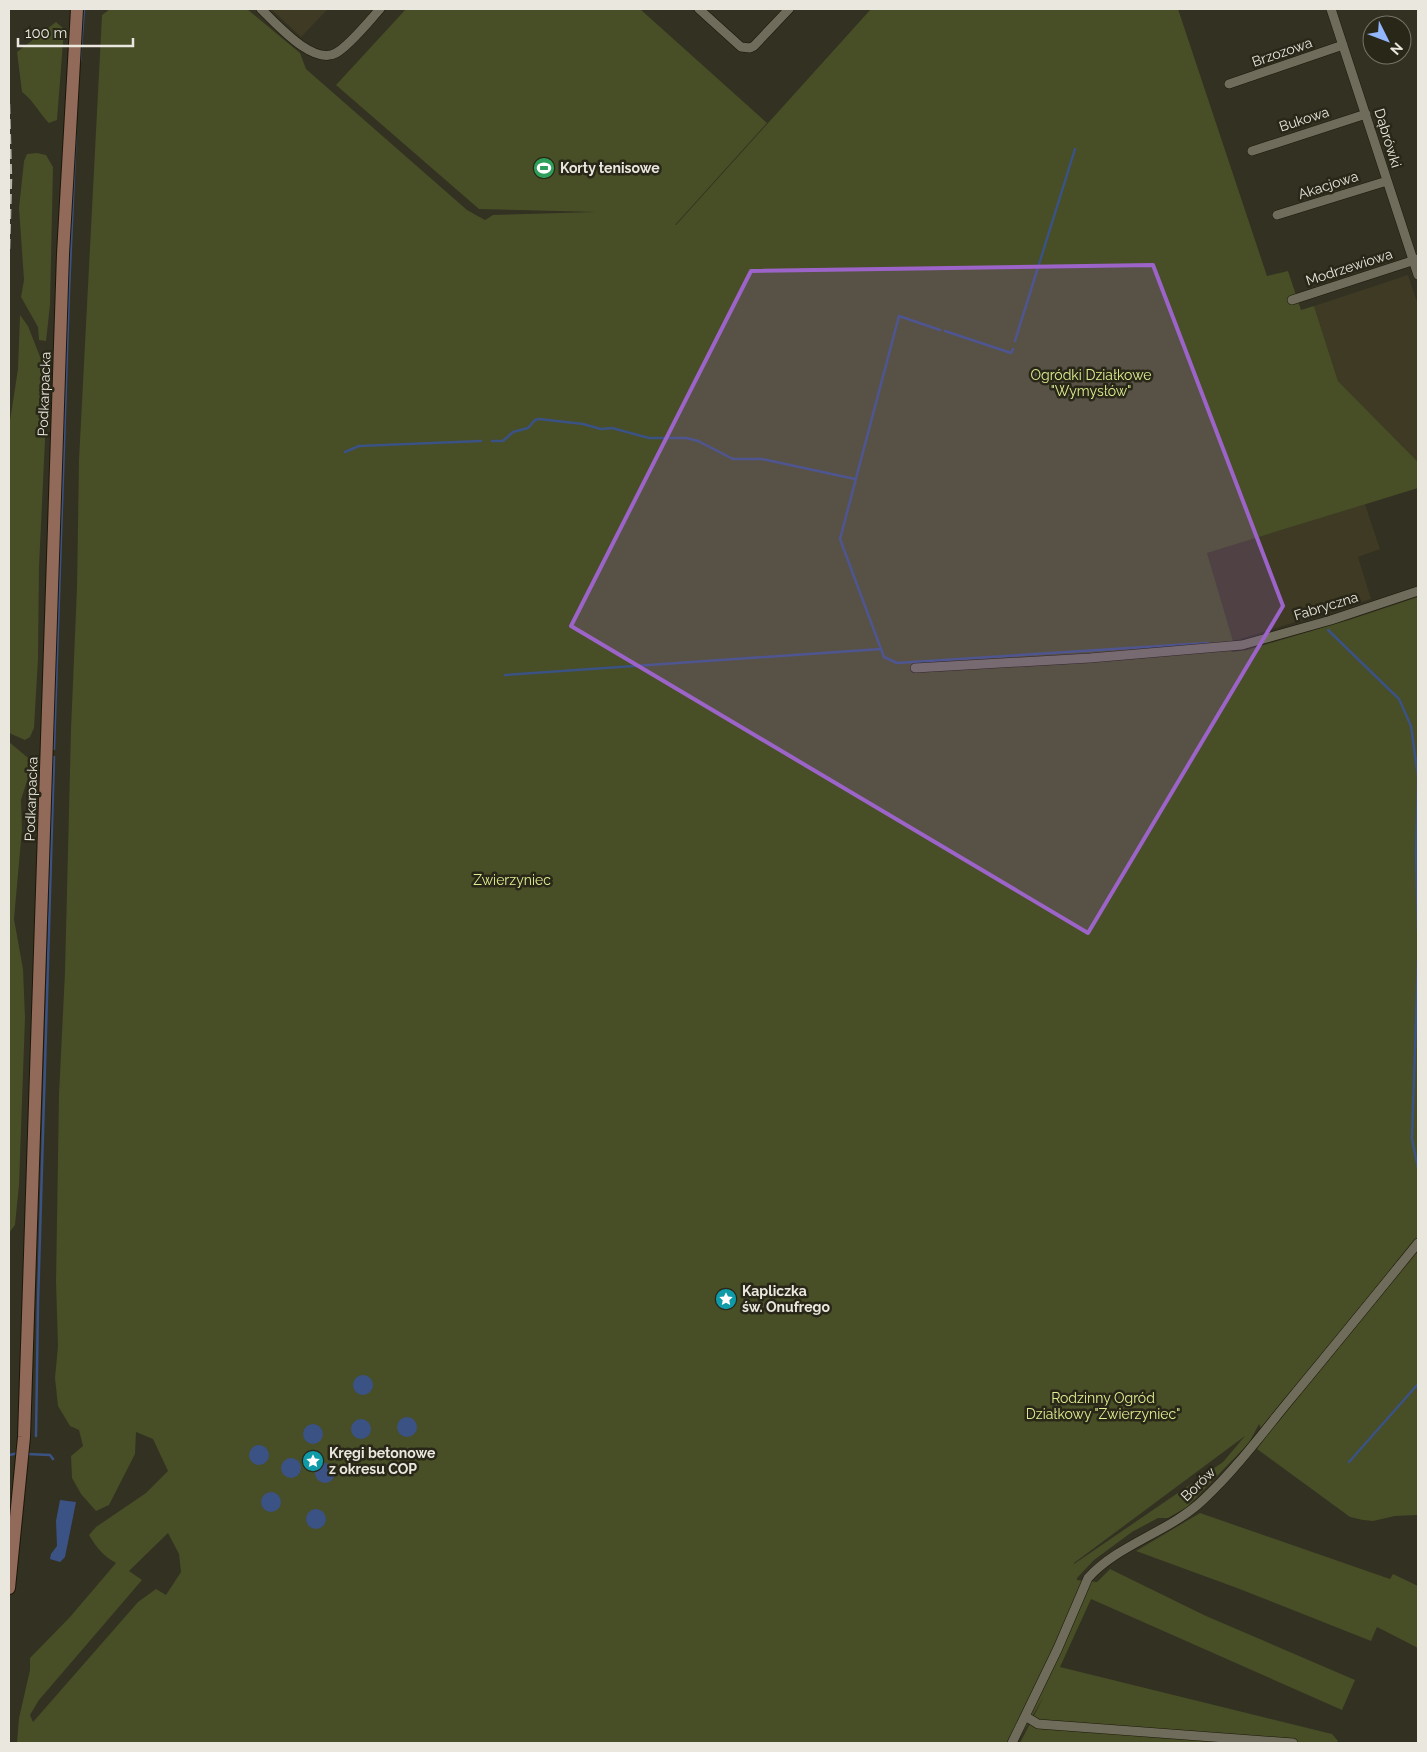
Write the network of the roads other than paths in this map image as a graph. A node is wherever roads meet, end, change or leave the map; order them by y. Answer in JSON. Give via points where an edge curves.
{"nodes":[{"id":1,"x":77,"y":9,"type":"edge"},
{"id":2,"x":260,"y":9,"type":"edge"},
{"id":3,"x":380,"y":9,"type":"edge"},
{"id":4,"x":699,"y":9,"type":"edge"},
{"id":5,"x":789,"y":9,"type":"edge"},
{"id":6,"x":1331,"y":9,"type":"edge"},
{"id":7,"x":1343,"y":46,"type":"junction"},
{"id":8,"x":1229,"y":84,"type":"dead end"},
{"id":9,"x":1366,"y":114,"type":"junction"},
{"id":10,"x":1252,"y":151,"type":"dead end"},
{"id":11,"x":1386,"y":181,"type":"junction"},
{"id":12,"x":1277,"y":215,"type":"dead end"},
{"id":13,"x":1416,"y":260,"type":"edge"},
{"id":14,"x":1418,"y":274,"type":"edge"},
{"id":15,"x":1292,"y":300,"type":"dead end"},
{"id":16,"x":1418,"y":591,"type":"edge"},
{"id":17,"x":915,"y":668,"type":"dead end"},
{"id":18,"x":1418,"y":1243,"type":"edge"},
{"id":19,"x":9,"y":1588,"type":"edge"},
{"id":20,"x":1025,"y":1716,"type":"junction"},
{"id":21,"x":1012,"y":1743,"type":"edge"},
{"id":22,"x":1293,"y":1743,"type":"edge"}],
"edges":[{"from":1,"to":19,"type":"main road","name":"Podkarpacka","via":[[63,264],[24,1437]]},
{"from":2,"to":3,"type":"street","via":[[304,47],[318,55],[328,56],[341,49]]},
{"from":4,"to":5,"type":"street","via":[[745,48],[754,46]]},
{"from":6,"to":7,"type":"street","name":"Dąbrówki"},
{"from":7,"to":8,"type":"street","name":"Brzozowa"},
{"from":7,"to":9,"type":"street","name":"Dąbrówki"},
{"from":9,"to":10,"type":"street","name":"Bukowa"},
{"from":9,"to":11,"type":"street","name":"Dąbrówki"},
{"from":11,"to":12,"type":"street","name":"Akacjowa"},
{"from":11,"to":13,"type":"street","name":"Dąbrówki"},
{"from":13,"to":14,"type":"street","name":"Dąbrówki"},
{"from":13,"to":15,"type":"street","name":"Modrzewiowa"},
{"from":16,"to":17,"type":"street","name":"Fabryczna","via":[[1242,645]]},
{"from":18,"to":20,"type":"street","name":"Borów","via":[[1208,1495],[1181,1518],[1113,1557],[1088,1578]]},
{"from":20,"to":21,"type":"street","name":"Borów"},
{"from":20,"to":22,"type":"street","via":[[1038,1724]]}]}
